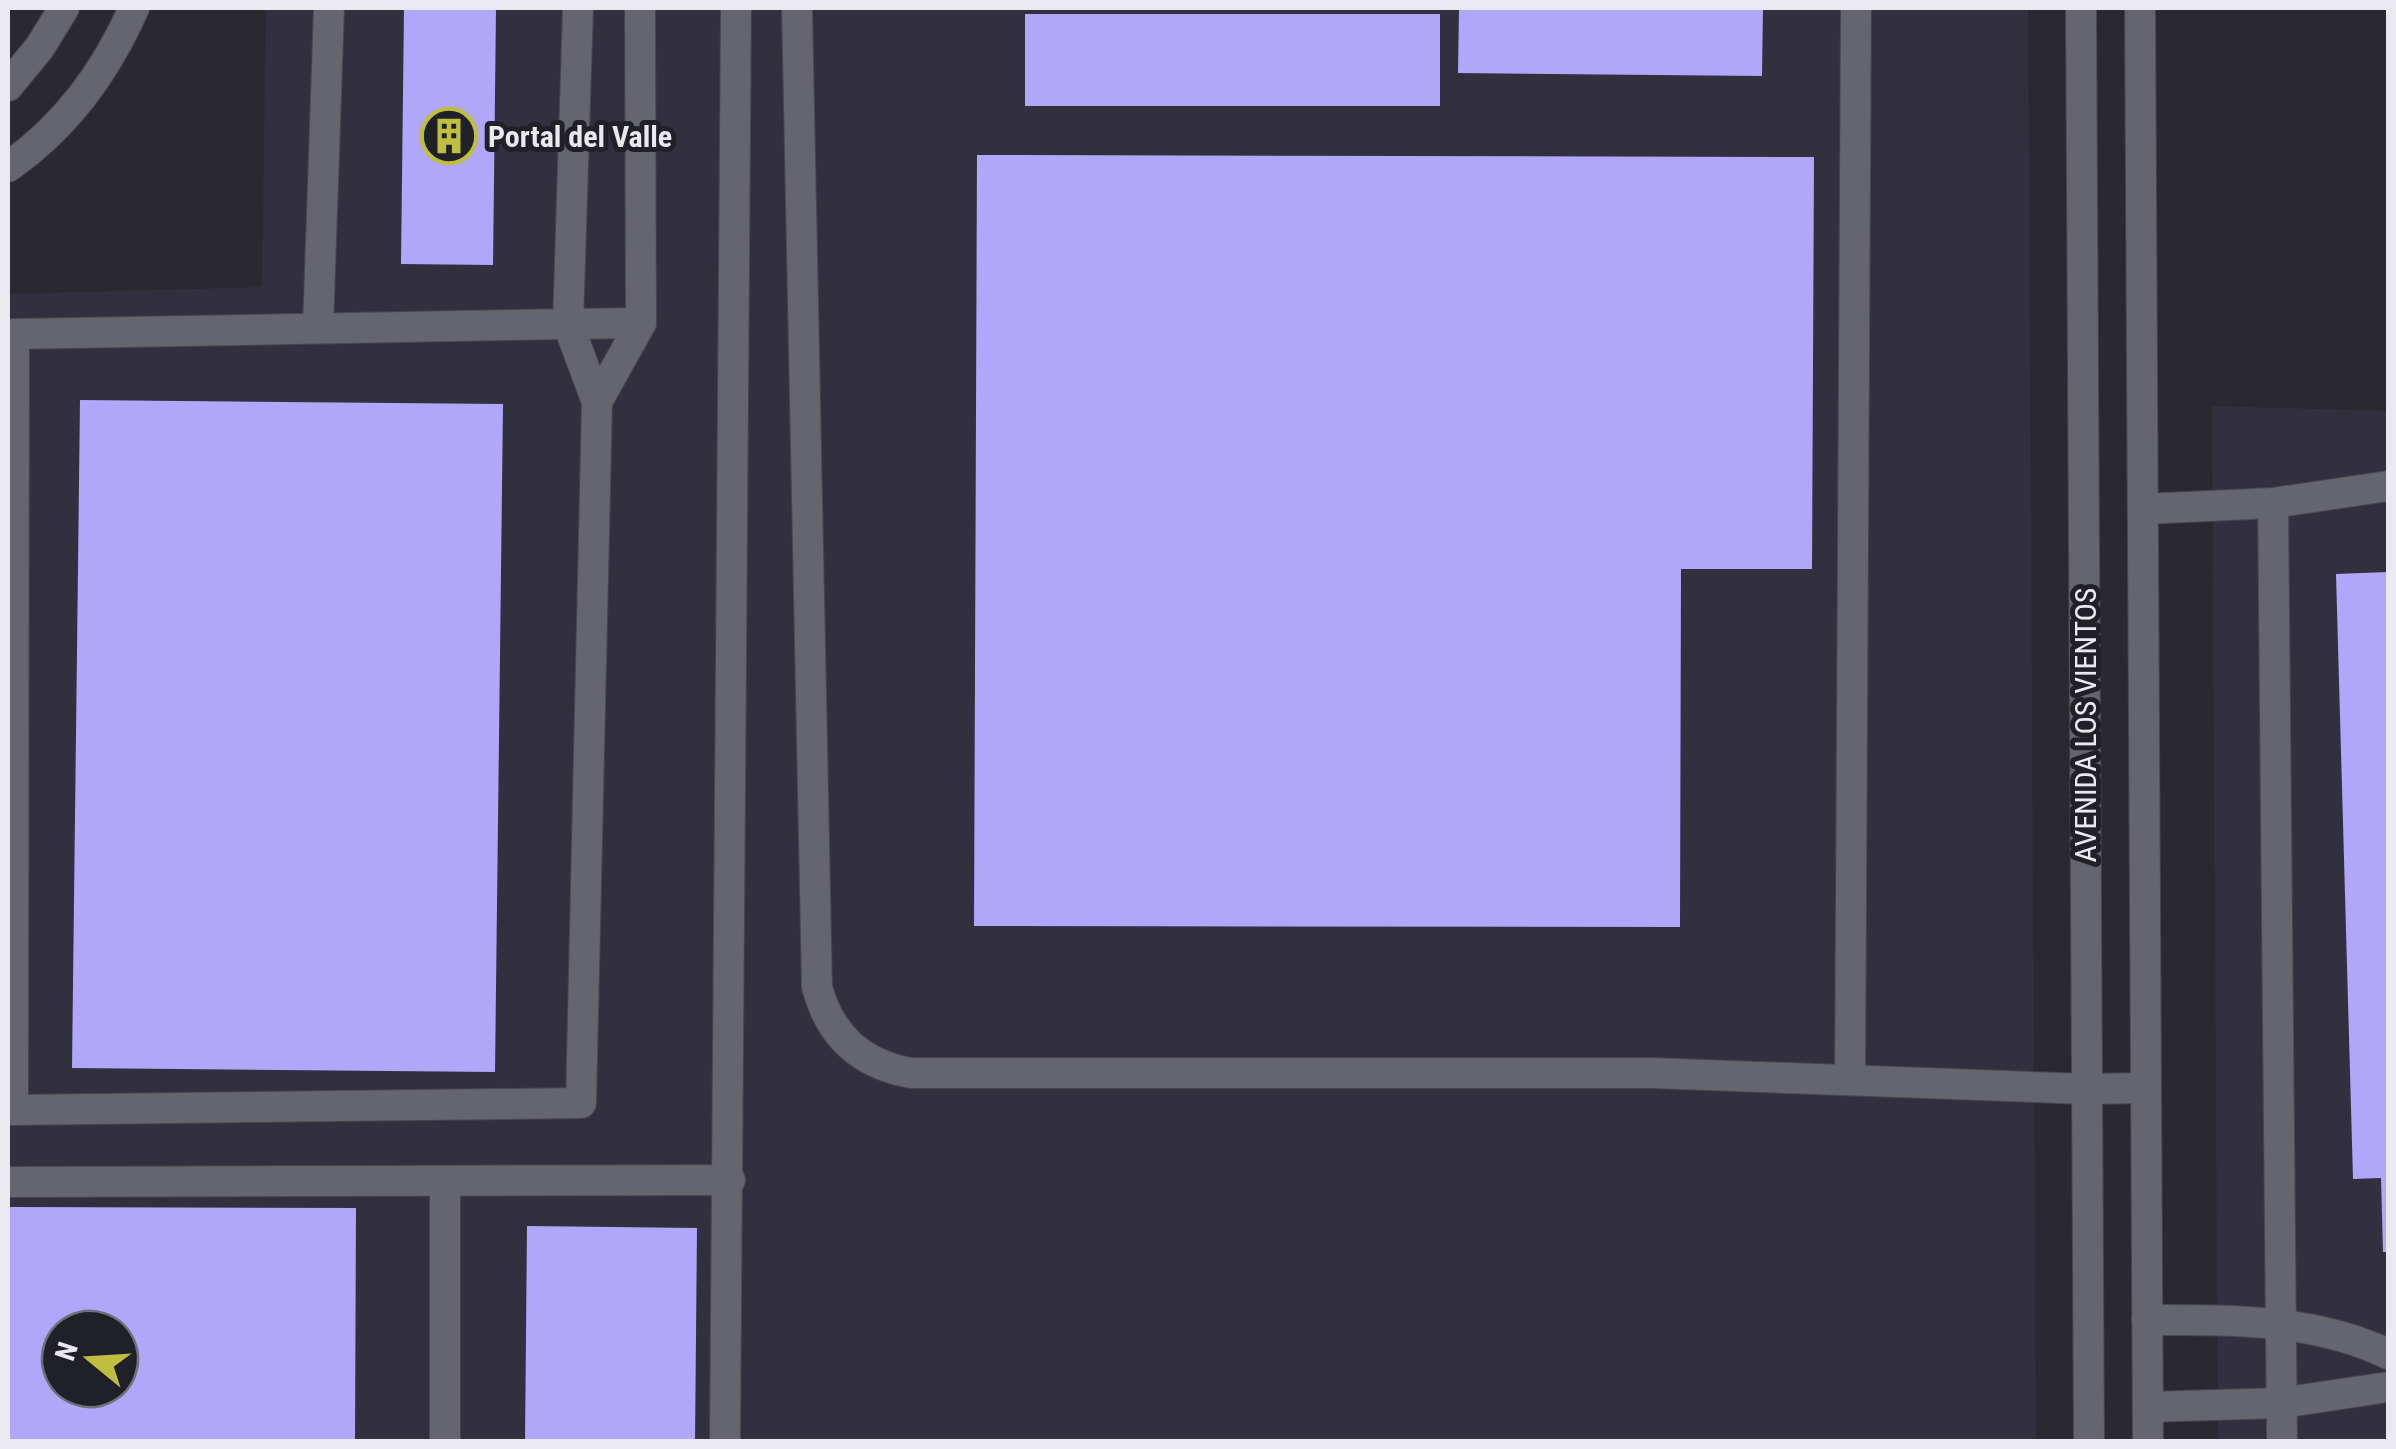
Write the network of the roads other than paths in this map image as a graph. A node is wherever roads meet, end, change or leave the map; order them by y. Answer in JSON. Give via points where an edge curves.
{"nodes":[{"id":1,"x":64,"y":8,"type":"edge"},
{"id":2,"x":134,"y":8,"type":"edge"},
{"id":3,"x":329,"y":8,"type":"edge"},
{"id":4,"x":578,"y":8,"type":"edge"},
{"id":5,"x":640,"y":8,"type":"edge"},
{"id":6,"x":736,"y":8,"type":"edge"},
{"id":7,"x":797,"y":8,"type":"edge"},
{"id":8,"x":1856,"y":8,"type":"edge"},
{"id":9,"x":2081,"y":8,"type":"edge"},
{"id":10,"x":2140,"y":8,"type":"edge"},
{"id":11,"x":8,"y":86,"type":"edge"},
{"id":12,"x":8,"y":167,"type":"edge"},
{"id":13,"x":641,"y":323,"type":"junction"},
{"id":14,"x":568,"y":324,"type":"junction"},
{"id":15,"x":318,"y":328,"type":"junction"},
{"id":16,"x":596,"y":402,"type":"junction"},
{"id":17,"x":2388,"y":486,"type":"edge"},
{"id":18,"x":2273,"y":504,"type":"junction"},
{"id":19,"x":2143,"y":509,"type":"junction"},
{"id":20,"x":1850,"y":1080,"type":"junction"},
{"id":21,"x":2146,"y":1088,"type":"junction"},
{"id":22,"x":2087,"y":1089,"type":"junction"},
{"id":23,"x":730,"y":1180,"type":"junction"},
{"id":24,"x":8,"y":1182,"type":"edge"},
{"id":25,"x":445,"y":1183,"type":"junction"},
{"id":26,"x":2147,"y":1320,"type":"junction"},
{"id":27,"x":2281,"y":1324,"type":"junction"},
{"id":28,"x":2388,"y":1354,"type":"edge"},
{"id":29,"x":2388,"y":1387,"type":"edge"},
{"id":30,"x":2281,"y":1402,"type":"junction"},
{"id":31,"x":2148,"y":1407,"type":"junction"},
{"id":32,"x":445,"y":1442,"type":"edge"},
{"id":33,"x":726,"y":1442,"type":"edge"},
{"id":34,"x":2089,"y":1442,"type":"edge"},
{"id":35,"x":2148,"y":1442,"type":"edge"},
{"id":36,"x":2282,"y":1442,"type":"edge"}],
"edges":[{"from":1,"to":11,"type":"street"},
{"from":2,"to":12,"type":"street","via":[[74,108]]},
{"from":3,"to":15,"type":"street"},
{"from":4,"to":14,"type":"street"},
{"from":5,"to":13,"type":"street"},
{"from":6,"to":23,"type":"street"},
{"from":7,"to":20,"type":"street","via":[[816,967],[822,1006],[842,1039],[873,1062],[911,1072],[1652,1073]]},
{"from":8,"to":20,"type":"street"},
{"from":9,"to":22,"type":"street","name":"AVENIDA LOS VIENTOS"},
{"from":10,"to":19,"type":"street","name":"AVENIDA LOS VIENTOS"},
{"from":13,"to":14,"type":"street"},
{"from":13,"to":16,"type":"street"},
{"from":14,"to":15,"type":"street"},
{"from":14,"to":16,"type":"street"},
{"from":15,"to":16,"type":"street","via":[[14,334],[13,1110],[581,1103]]},
{"from":17,"to":18,"type":"street"},
{"from":18,"to":19,"type":"street"},
{"from":18,"to":27,"type":"street"},
{"from":19,"to":21,"type":"street","name":"AVENIDA LOS VIENTOS"},
{"from":20,"to":22,"type":"street"},
{"from":21,"to":22,"type":"street"},
{"from":21,"to":26,"type":"street","name":"AVENIDA LOS VIENTOS"},
{"from":22,"to":34,"type":"street","name":"AVENIDA LOS VIENTOS"},
{"from":23,"to":25,"type":"street"},
{"from":23,"to":33,"type":"street"},
{"from":24,"to":25,"type":"street"},
{"from":25,"to":32,"type":"street"},
{"from":26,"to":27,"type":"street"},
{"from":26,"to":31,"type":"street","name":"AVENIDA LOS VIENTOS"},
{"from":27,"to":28,"type":"street","via":[[2341,1335]]},
{"from":27,"to":30,"type":"street"},
{"from":29,"to":30,"type":"street"},
{"from":30,"to":31,"type":"street"},
{"from":30,"to":36,"type":"street"},
{"from":31,"to":35,"type":"street","name":"AVENIDA LOS VIENTOS"}]}
